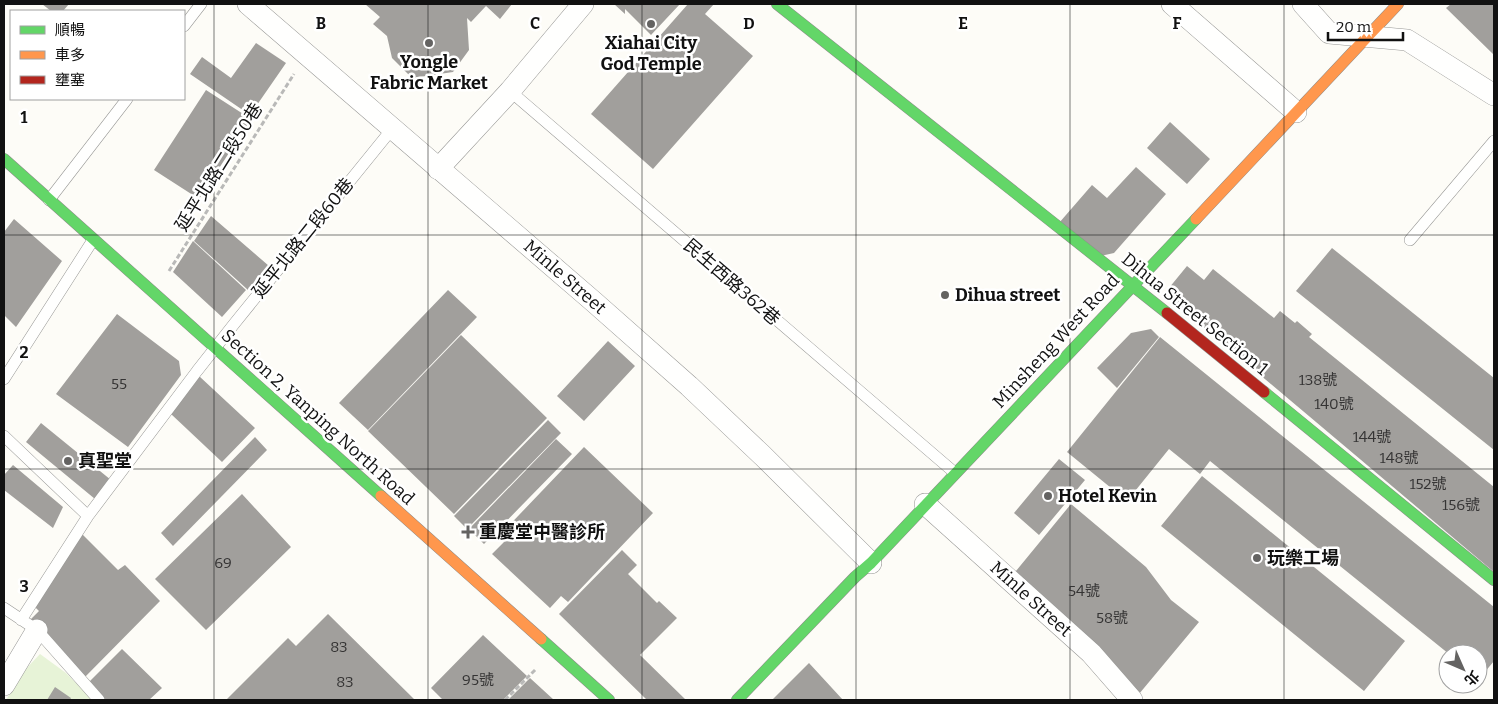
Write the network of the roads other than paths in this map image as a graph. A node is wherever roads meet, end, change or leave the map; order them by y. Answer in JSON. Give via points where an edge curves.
{"nodes":[{"id":1,"x":201,"y":4,"type":"edge"},
{"id":2,"x":248,"y":4,"type":"edge"},
{"id":3,"x":583,"y":4,"type":"edge"},
{"id":4,"x":777,"y":4,"type":"edge"},
{"id":5,"x":1172,"y":4,"type":"edge"},
{"id":6,"x":1303,"y":4,"type":"edge"},
{"id":7,"x":1398,"y":4,"type":"edge"},
{"id":8,"x":185,"y":25,"type":"edge"},
{"id":9,"x":1368,"y":35,"type":"junction"},
{"id":10,"x":510,"y":91,"type":"junction"},
{"id":11,"x":1494,"y":96,"type":"edge"},
{"id":12,"x":126,"y":100,"type":"edge"},
{"id":13,"x":1296,"y":112,"type":"junction"},
{"id":14,"x":392,"y":129,"type":"junction"},
{"id":15,"x":1494,"y":140,"type":"edge"},
{"id":16,"x":4,"y":159,"type":"edge"},
{"id":17,"x":438,"y":169,"type":"junction"},
{"id":18,"x":49,"y":200,"type":"junction"},
{"id":19,"x":93,"y":240,"type":"junction"},
{"id":20,"x":1410,"y":240,"type":"dead end"},
{"id":21,"x":1132,"y":286,"type":"junction"},
{"id":22,"x":214,"y":348,"type":"junction"},
{"id":23,"x":4,"y":379,"type":"edge"},
{"id":24,"x":4,"y":436,"type":"edge"},
{"id":25,"x":955,"y":473,"type":"junction"},
{"id":26,"x":925,"y":504,"type":"junction"},
{"id":27,"x":88,"y":516,"type":"junction"},
{"id":28,"x":871,"y":563,"type":"junction"},
{"id":29,"x":1494,"y":580,"type":"edge"},
{"id":30,"x":4,"y":608,"type":"edge"},
{"id":31,"x":29,"y":625,"type":"junction"},
{"id":32,"x":4,"y":685,"type":"edge"},
{"id":33,"x":99,"y":700,"type":"edge"},
{"id":34,"x":608,"y":700,"type":"edge"},
{"id":35,"x":737,"y":700,"type":"edge"},
{"id":36,"x":1132,"y":700,"type":"edge"}],
"edges":[{"from":1,"to":8,"type":"lane"},
{"from":2,"to":14,"type":"street","name":"Minle Street"},
{"from":3,"to":10,"type":"street"},
{"from":4,"to":21,"type":"street","name":"Dihua Street Section 1"},
{"from":5,"to":13,"type":"street"},
{"from":6,"to":9,"type":"street","via":[[1329,33]]},
{"from":7,"to":9,"type":"street","name":"Minsheng West Road"},
{"from":9,"to":11,"type":"street","via":[[1407,40]]},
{"from":9,"to":13,"type":"street","name":"Minsheng West Road"},
{"from":10,"to":17,"type":"street"},
{"from":10,"to":25,"type":"lane","name":"民生西路362巷"},
{"from":12,"to":18,"type":"lane"},
{"from":13,"to":21,"type":"street","name":"Minsheng West Road"},
{"from":14,"to":17,"type":"street","name":"Minle Street"},
{"from":14,"to":22,"type":"lane","name":"延平北路二段60巷"},
{"from":15,"to":20,"type":"lane"},
{"from":16,"to":18,"type":"street","name":"Section 2, Yanping North Road"},
{"from":17,"to":28,"type":"street","name":"Minle Street","via":[[689,386]]},
{"from":18,"to":19,"type":"street","name":"Section 2, Yanping North Road"},
{"from":19,"to":22,"type":"street","name":"Section 2, Yanping North Road"},
{"from":19,"to":23,"type":"lane"},
{"from":21,"to":25,"type":"street","name":"Minsheng West Road"},
{"from":21,"to":29,"type":"street","name":"Dihua Street Section 1"},
{"from":22,"to":27,"type":"lane","name":"延平北路二段60巷"},
{"from":22,"to":34,"type":"street","name":"Section 2, Yanping North Road"},
{"from":24,"to":27,"type":"lane"},
{"from":25,"to":26,"type":"street","name":"Minsheng West Road"},
{"from":26,"to":28,"type":"street","name":"Minsheng West Road"},
{"from":26,"to":36,"type":"street","name":"Minle Street","via":[[1091,654]]},
{"from":27,"to":31,"type":"lane","name":"延平北路二段60巷"},
{"from":28,"to":35,"type":"street","name":"Minsheng West Road"},
{"from":30,"to":31,"type":"lane"},
{"from":31,"to":32,"type":"street"},
{"from":31,"to":33,"type":"lane"}]}
